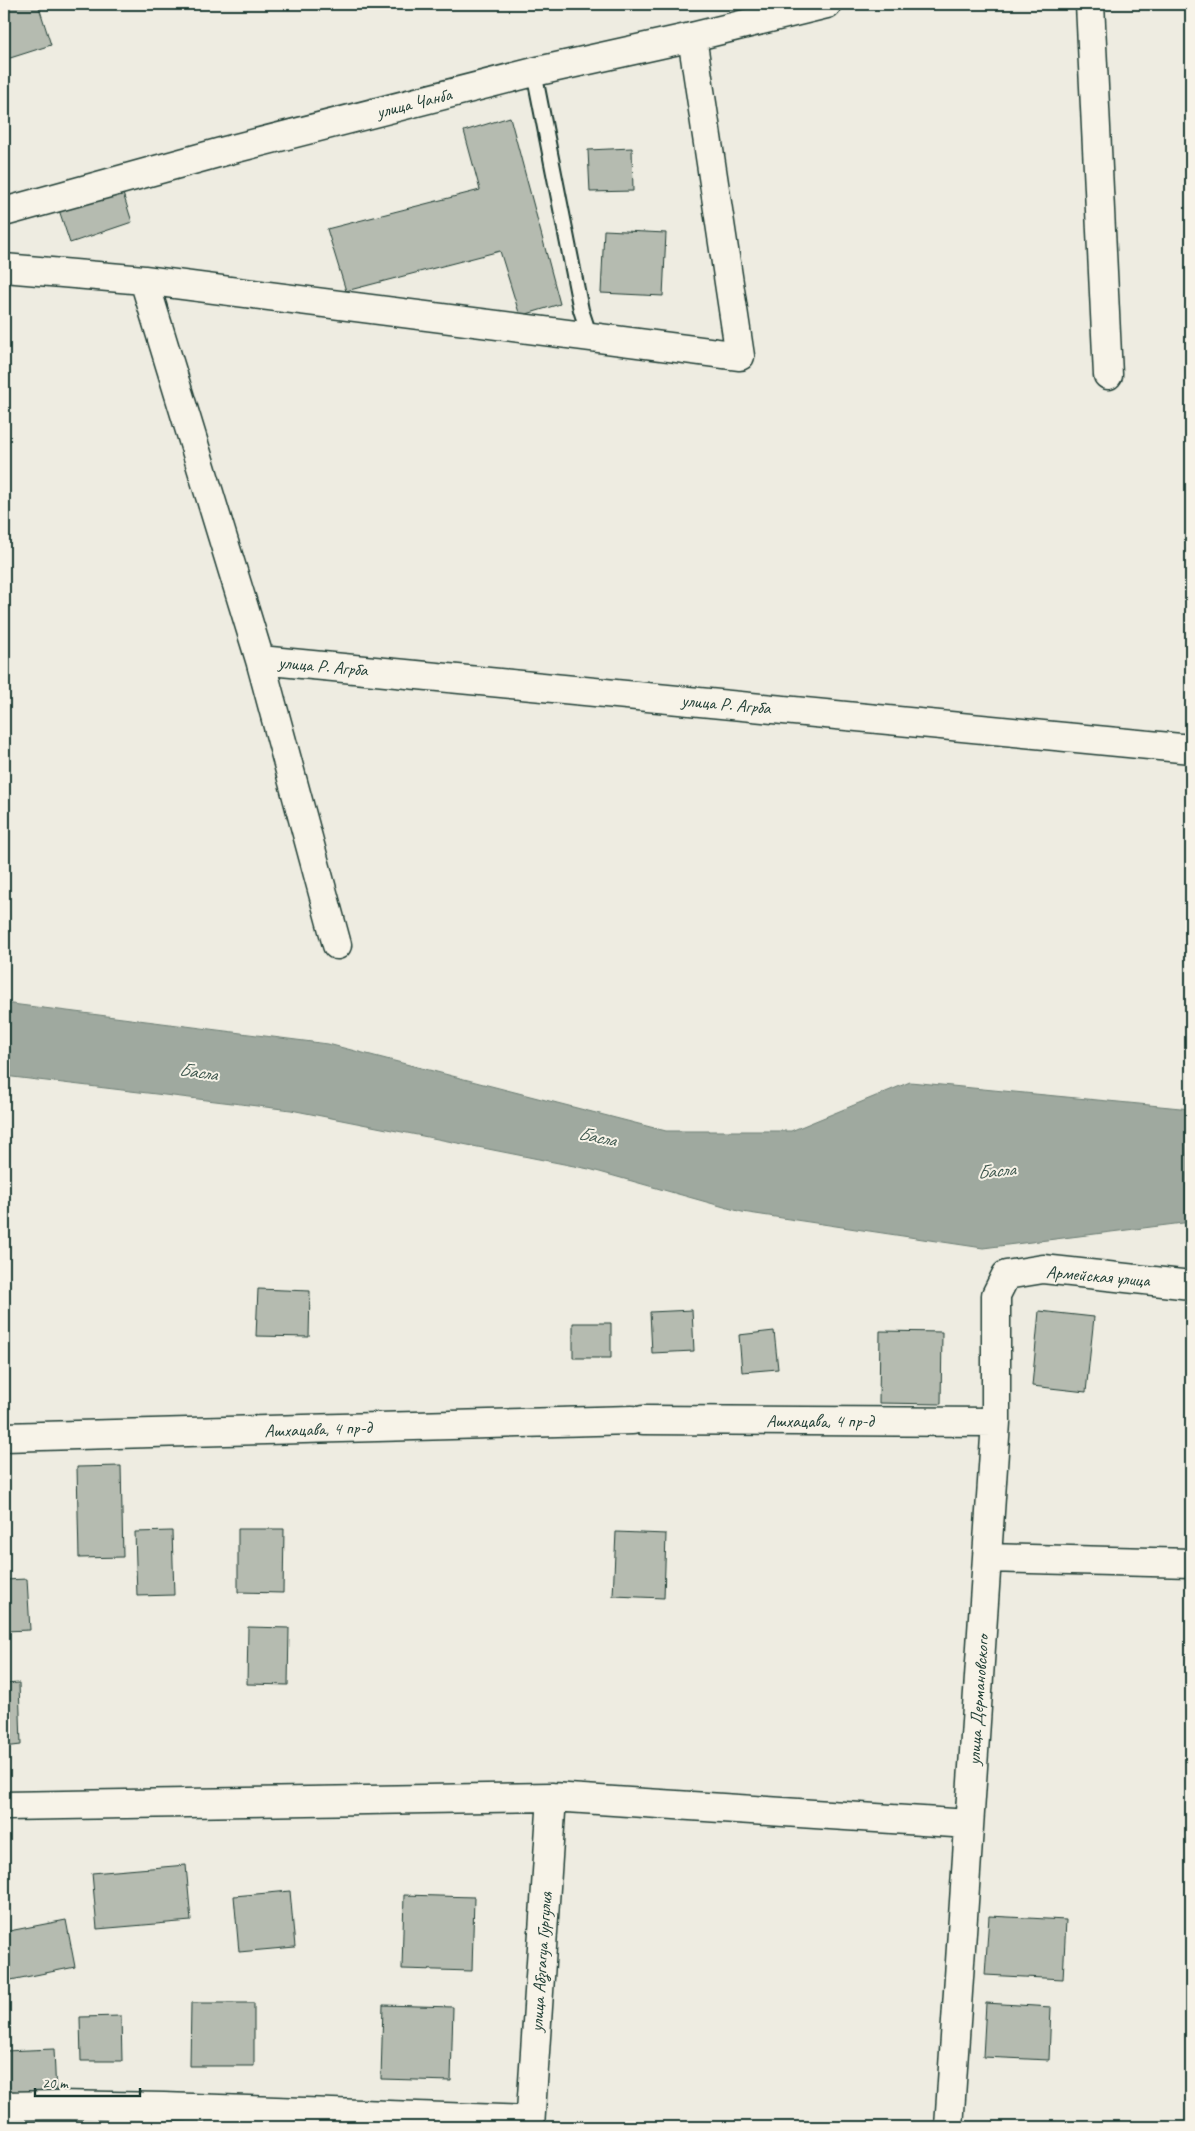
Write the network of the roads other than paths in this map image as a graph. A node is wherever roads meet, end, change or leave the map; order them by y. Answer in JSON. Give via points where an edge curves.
{"nodes":[{"id":1,"x":827,"y":4,"type":"edge"},
{"id":2,"x":1090,"y":4,"type":"edge"},
{"id":3,"x":692,"y":37,"type":"junction"},
{"id":4,"x":534,"y":72,"type":"junction"},
{"id":5,"x":4,"y":212,"type":"edge"},
{"id":6,"x":4,"y":268,"type":"edge"},
{"id":7,"x":144,"y":280,"type":"junction"},
{"id":8,"x":590,"y":337,"type":"junction"},
{"id":9,"x":1108,"y":375,"type":"dead end"},
{"id":10,"x":260,"y":660,"type":"junction"},
{"id":11,"x":1191,"y":749,"type":"edge"},
{"id":12,"x":337,"y":945,"type":"dead end"},
{"id":13,"x":1006,"y":1275,"type":"joint"},
{"id":14,"x":1191,"y":1285,"type":"edge"},
{"id":15,"x":996,"y":1422,"type":"junction"},
{"id":16,"x":4,"y":1437,"type":"edge"},
{"id":17,"x":987,"y":1558,"type":"junction"},
{"id":18,"x":1191,"y":1563,"type":"edge"},
{"id":19,"x":552,"y":1797,"type":"junction"},
{"id":20,"x":4,"y":1806,"type":"edge"},
{"id":21,"x":969,"y":1824,"type":"junction"},
{"id":22,"x":4,"y":2106,"type":"edge"},
{"id":23,"x":530,"y":2124,"type":"edge"},
{"id":24,"x":949,"y":2127,"type":"edge"}],
"edges":[{"from":1,"to":3,"type":"street","name":"улица Чанба"},
{"from":2,"to":9,"type":"street"},
{"from":3,"to":4,"type":"street","name":"улица Чанба"},
{"from":3,"to":8,"type":"street","via":[[740,356]]},
{"from":4,"to":5,"type":"street","name":"улица Чанба","via":[[225,151]]},
{"from":4,"to":8,"type":"lane","via":[[581,310]]},
{"from":6,"to":7,"type":"street"},
{"from":7,"to":8,"type":"street"},
{"from":7,"to":10,"type":"street"},
{"from":10,"to":11,"type":"street","name":"улица Р. Агрба"},
{"from":10,"to":12,"type":"street"},
{"from":13,"to":14,"type":"street","name":"Армейская улица","via":[[1043,1269]]},
{"from":13,"to":15,"type":"street","name":"улица Дермановского","via":[[996,1295]]},
{"from":15,"to":16,"type":"street","name":"Ашхацава, 4 пр-д","via":[[638,1420]]},
{"from":15,"to":17,"type":"street","name":"улица Дермановского"},
{"from":17,"to":18,"type":"street"},
{"from":17,"to":21,"type":"street","name":"улица Дермановского"},
{"from":19,"to":20,"type":"street"},
{"from":19,"to":21,"type":"street"},
{"from":19,"to":23,"type":"street","name":"улица Абзгагуа Гургулия"},
{"from":21,"to":24,"type":"street","name":"улица Дермановского"},
{"from":22,"to":23,"type":"street","via":[[105,2106]]}]}
